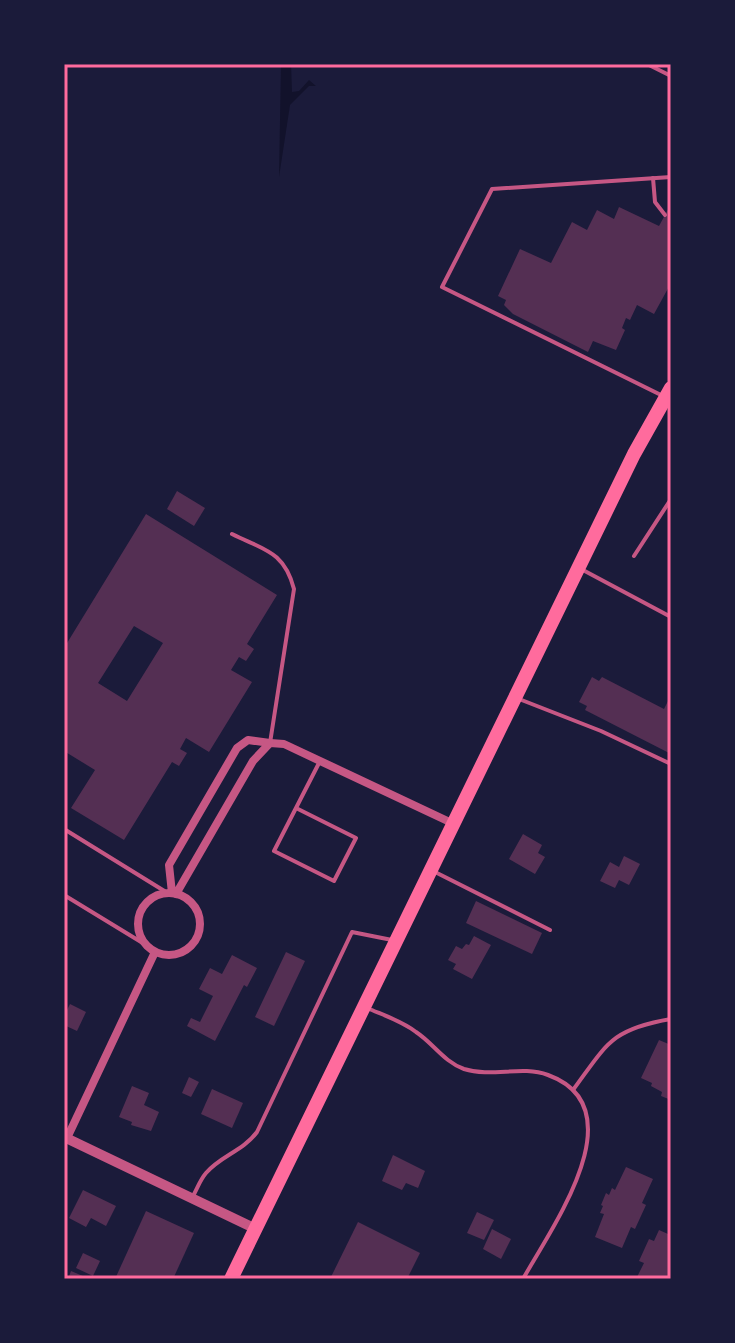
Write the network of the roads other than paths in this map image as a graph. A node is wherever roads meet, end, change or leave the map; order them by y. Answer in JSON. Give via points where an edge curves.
{"nodes":[{"id":1,"x":647,"y":64,"type":"edge"},
{"id":2,"x":671,"y":76,"type":"edge"},
{"id":3,"x":671,"y":177,"type":"edge"},
{"id":4,"x":653,"y":178,"type":"junction"},
{"id":5,"x":665,"y":215,"type":"dead end"},
{"id":6,"x":668,"y":393,"type":"edge"},
{"id":7,"x":671,"y":499,"type":"edge"},
{"id":8,"x":232,"y":534,"type":"dead end"},
{"id":9,"x":634,"y":556,"type":"dead end"},
{"id":10,"x":579,"y":567,"type":"junction"},
{"id":11,"x":671,"y":617,"type":"edge"},
{"id":12,"x":515,"y":698,"type":"junction"},
{"id":13,"x":270,"y":743,"type":"junction"},
{"id":14,"x":320,"y":761,"type":"junction"},
{"id":15,"x":671,"y":764,"type":"edge"},
{"id":16,"x":296,"y":808,"type":"junction"},
{"id":17,"x":454,"y":824,"type":"junction"},
{"id":18,"x":64,"y":829,"type":"edge"},
{"id":19,"x":431,"y":870,"type":"junction"},
{"id":20,"x":172,"y":893,"type":"junction"},
{"id":21,"x":64,"y":895,"type":"edge"},
{"id":22,"x":550,"y":930,"type":"dead end"},
{"id":23,"x":397,"y":941,"type":"junction"},
{"id":24,"x":146,"y":945,"type":"junction"},
{"id":25,"x":155,"y":952,"type":"junction"},
{"id":26,"x":365,"y":1007,"type":"junction"},
{"id":27,"x":671,"y":1019,"type":"edge"},
{"id":28,"x":573,"y":1090,"type":"junction"},
{"id":29,"x":65,"y":1138,"type":"edge"},
{"id":30,"x":192,"y":1199,"type":"junction"},
{"id":31,"x":256,"y":1229,"type":"junction"},
{"id":32,"x":231,"y":1279,"type":"edge"},
{"id":33,"x":523,"y":1279,"type":"edge"}],
"edges":[{"from":1,"to":2,"type":"lane"},
{"from":3,"to":4,"type":"lane"},
{"from":4,"to":5,"type":"lane","via":[[655,202]]},
{"from":4,"to":6,"type":"lane","via":[[492,189],[442,287]]},
{"from":6,"to":10,"type":"highway"},
{"from":7,"to":9,"type":"lane"},
{"from":8,"to":13,"type":"lane","via":[[278,557],[289,570],[294,589]]},
{"from":10,"to":11,"type":"lane"},
{"from":10,"to":12,"type":"highway"},
{"from":12,"to":15,"type":"lane"},
{"from":12,"to":17,"type":"highway"},
{"from":13,"to":14,"type":"street"},
{"from":13,"to":20,"type":"street","via":[[253,761]]},
{"from":13,"to":20,"type":"street","via":[[248,740],[237,748],[169,865]]},
{"from":14,"to":16,"type":"lane"},
{"from":14,"to":17,"type":"street"},
{"from":16,"to":16,"type":"lane","via":[[274,851],[334,881],[356,838]]},
{"from":17,"to":19,"type":"highway"},
{"from":18,"to":20,"type":"lane"},
{"from":19,"to":22,"type":"lane"},
{"from":19,"to":23,"type":"highway"},
{"from":20,"to":24,"type":"street","via":[[150,899],[139,916]]},
{"from":20,"to":25,"type":"street","via":[[195,907],[198,935],[175,955]]},
{"from":21,"to":24,"type":"lane"},
{"from":23,"to":26,"type":"highway"},
{"from":23,"to":30,"type":"lane","via":[[352,932],[257,1132],[204,1175]]},
{"from":24,"to":25,"type":"street"},
{"from":25,"to":29,"type":"street"},
{"from":26,"to":28,"type":"lane","via":[[414,1030],[461,1068],[543,1073]]},
{"from":26,"to":31,"type":"highway"},
{"from":27,"to":28,"type":"lane","via":[[623,1032]]},
{"from":28,"to":33,"type":"lane","via":[[586,1111],[582,1161],[569,1199]]},
{"from":29,"to":30,"type":"street"},
{"from":30,"to":31,"type":"street"},
{"from":31,"to":32,"type":"highway"}]}
